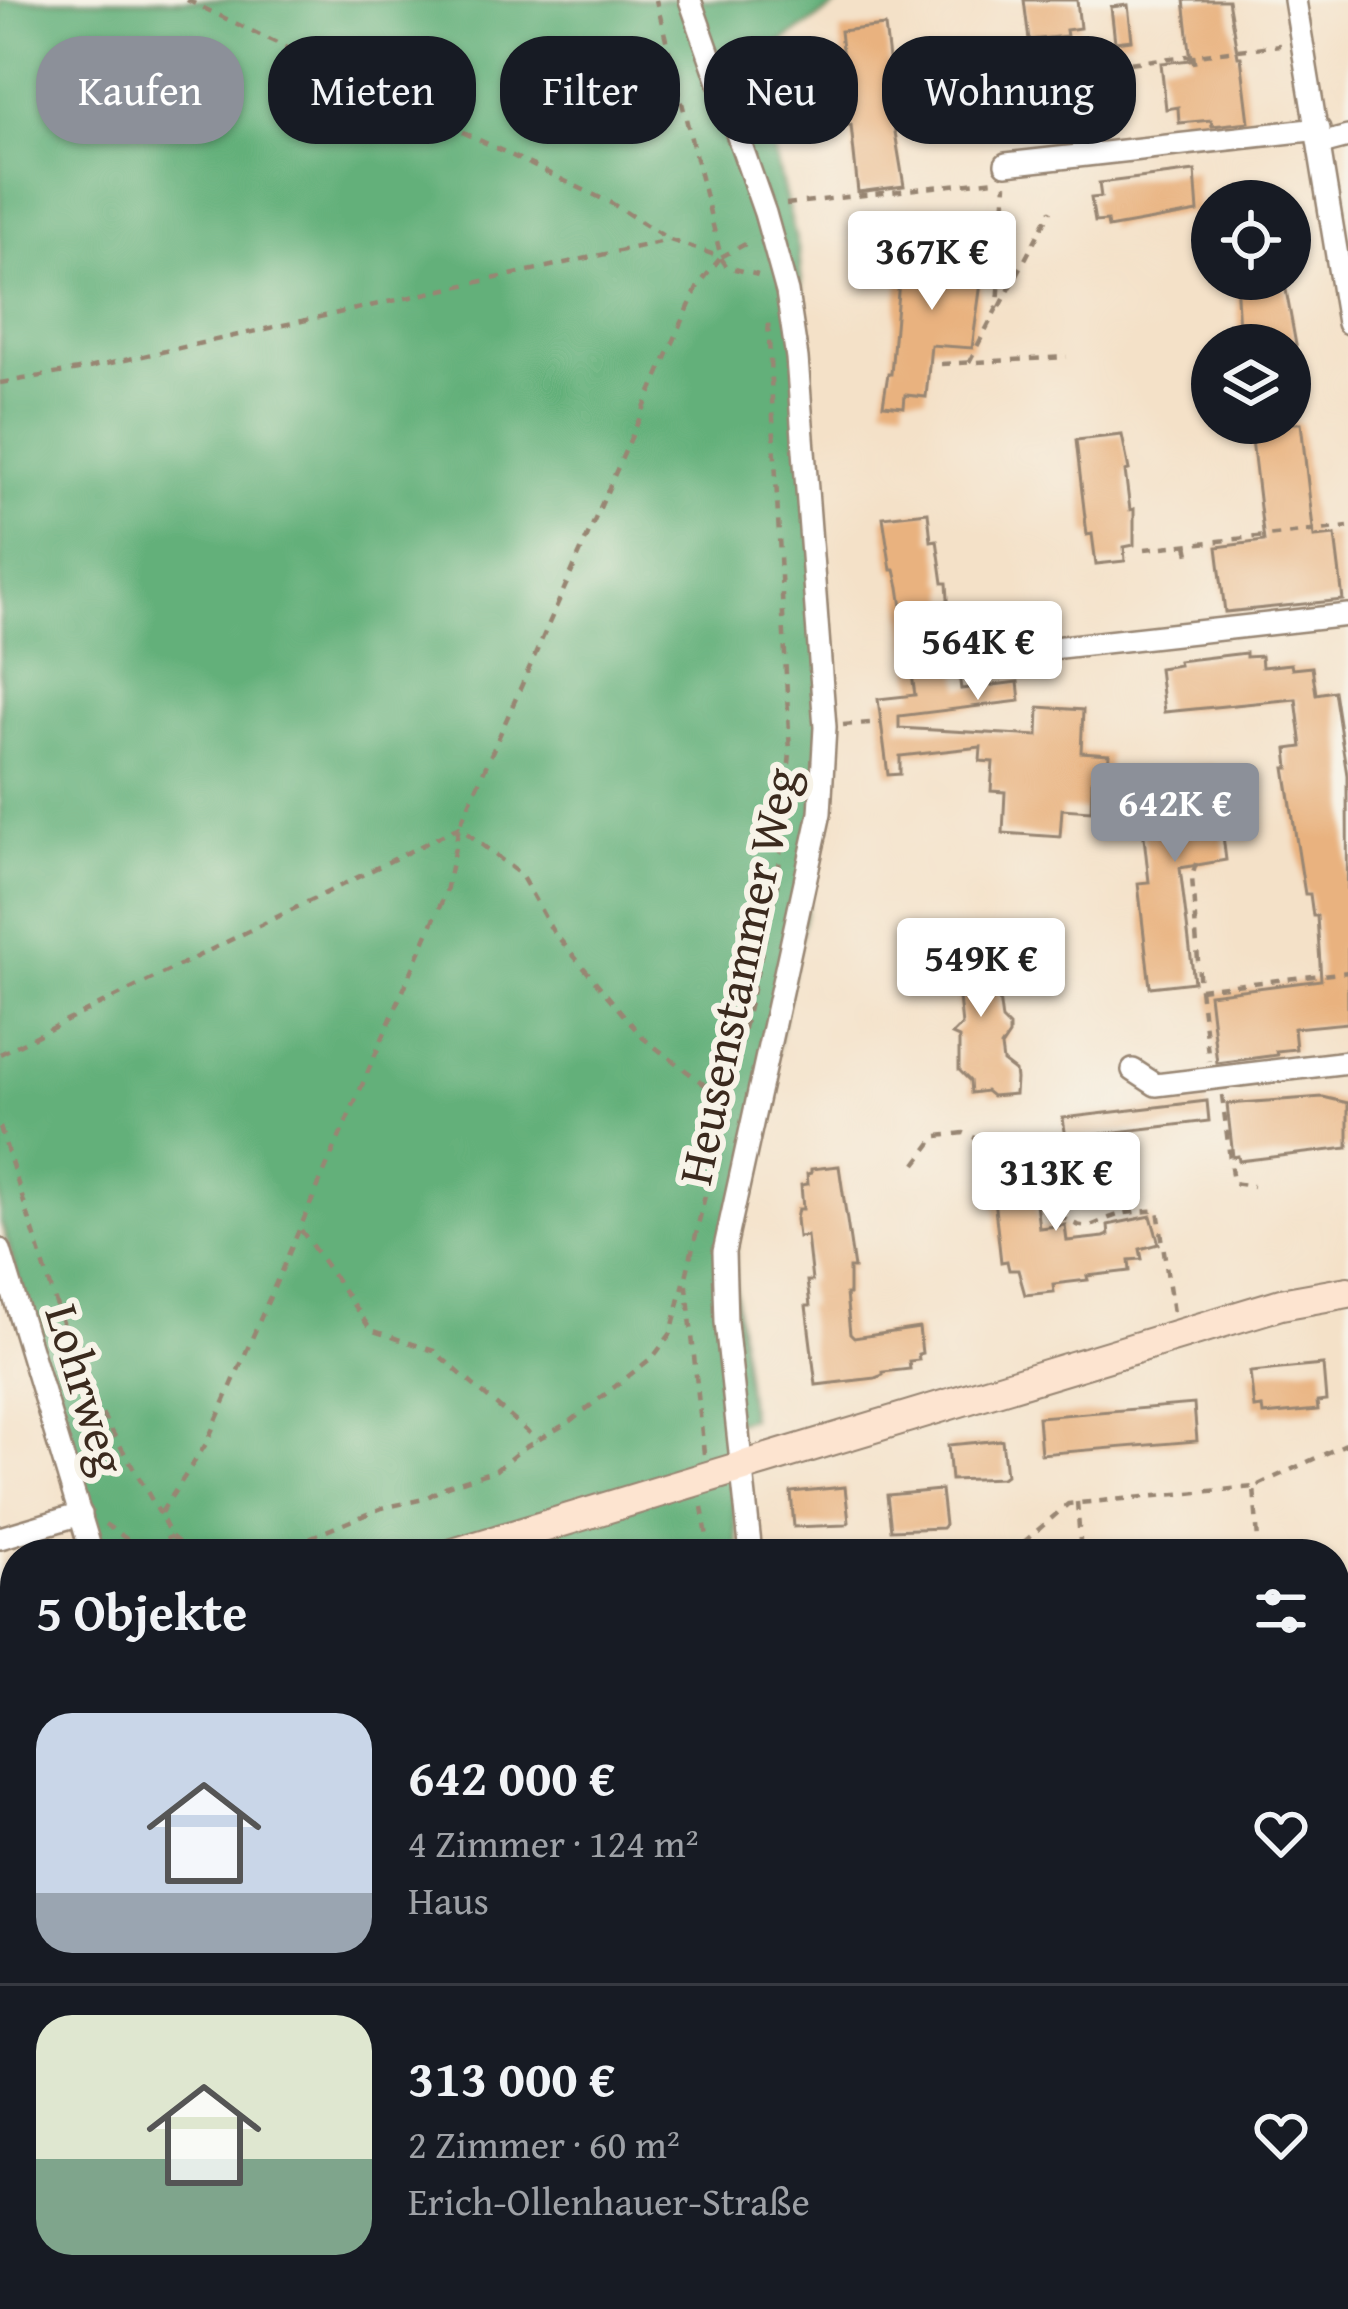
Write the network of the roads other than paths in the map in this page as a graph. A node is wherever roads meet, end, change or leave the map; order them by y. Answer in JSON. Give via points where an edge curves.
{"nodes":[{"id":1,"x":690,"y":0,"type":"edge"},
{"id":2,"x":1295,"y":0,"type":"edge"},
{"id":3,"x":1320,"y":136,"type":"junction"},
{"id":4,"x":1348,"y":137,"type":"edge"},
{"id":5,"x":1006,"y":164,"type":"dead end"},
{"id":6,"x":1348,"y":323,"type":"edge"},
{"id":7,"x":1348,"y":615,"type":"edge"},
{"id":8,"x":981,"y":656,"type":"dead end"},
{"id":9,"x":1348,"y":1062,"type":"edge"},
{"id":10,"x":1132,"y":1070,"type":"dead end"},
{"id":11,"x":0,"y":1250,"type":"edge"},
{"id":12,"x":1348,"y":1275,"type":"edge"},
{"id":13,"x":1348,"y":1292,"type":"edge"},
{"id":14,"x":1291,"y":1301,"type":"junction"},
{"id":15,"x":742,"y":1465,"type":"junction"},
{"id":16,"x":81,"y":1514,"type":"junction"},
{"id":17,"x":0,"y":1538,"type":"edge"},
{"id":18,"x":88,"y":1539,"type":"edge"},
{"id":19,"x":501,"y":1539,"type":"edge"},
{"id":20,"x":750,"y":1539,"type":"edge"}],
"edges":[{"from":1,"to":15,"type":"street","name":"Heusenstammer Weg","via":[[783,271],[825,727],[820,813],[724,1252]]},
{"from":2,"to":3,"type":"street"},
{"from":3,"to":4,"type":"street"},
{"from":3,"to":5,"type":"street"},
{"from":3,"to":6,"type":"street"},
{"from":7,"to":8,"type":"street"},
{"from":9,"to":10,"type":"street","via":[[1156,1085]]},
{"from":11,"to":16,"type":"street","name":"Lohrweg"},
{"from":12,"to":14,"type":"street"},
{"from":13,"to":14,"type":"street"},
{"from":14,"to":15,"type":"street"},
{"from":15,"to":19,"type":"street"},
{"from":15,"to":20,"type":"street","name":"Heusenstammer Weg"},
{"from":16,"to":17,"type":"street"},
{"from":16,"to":18,"type":"street","name":"Lohrweg"}]}
